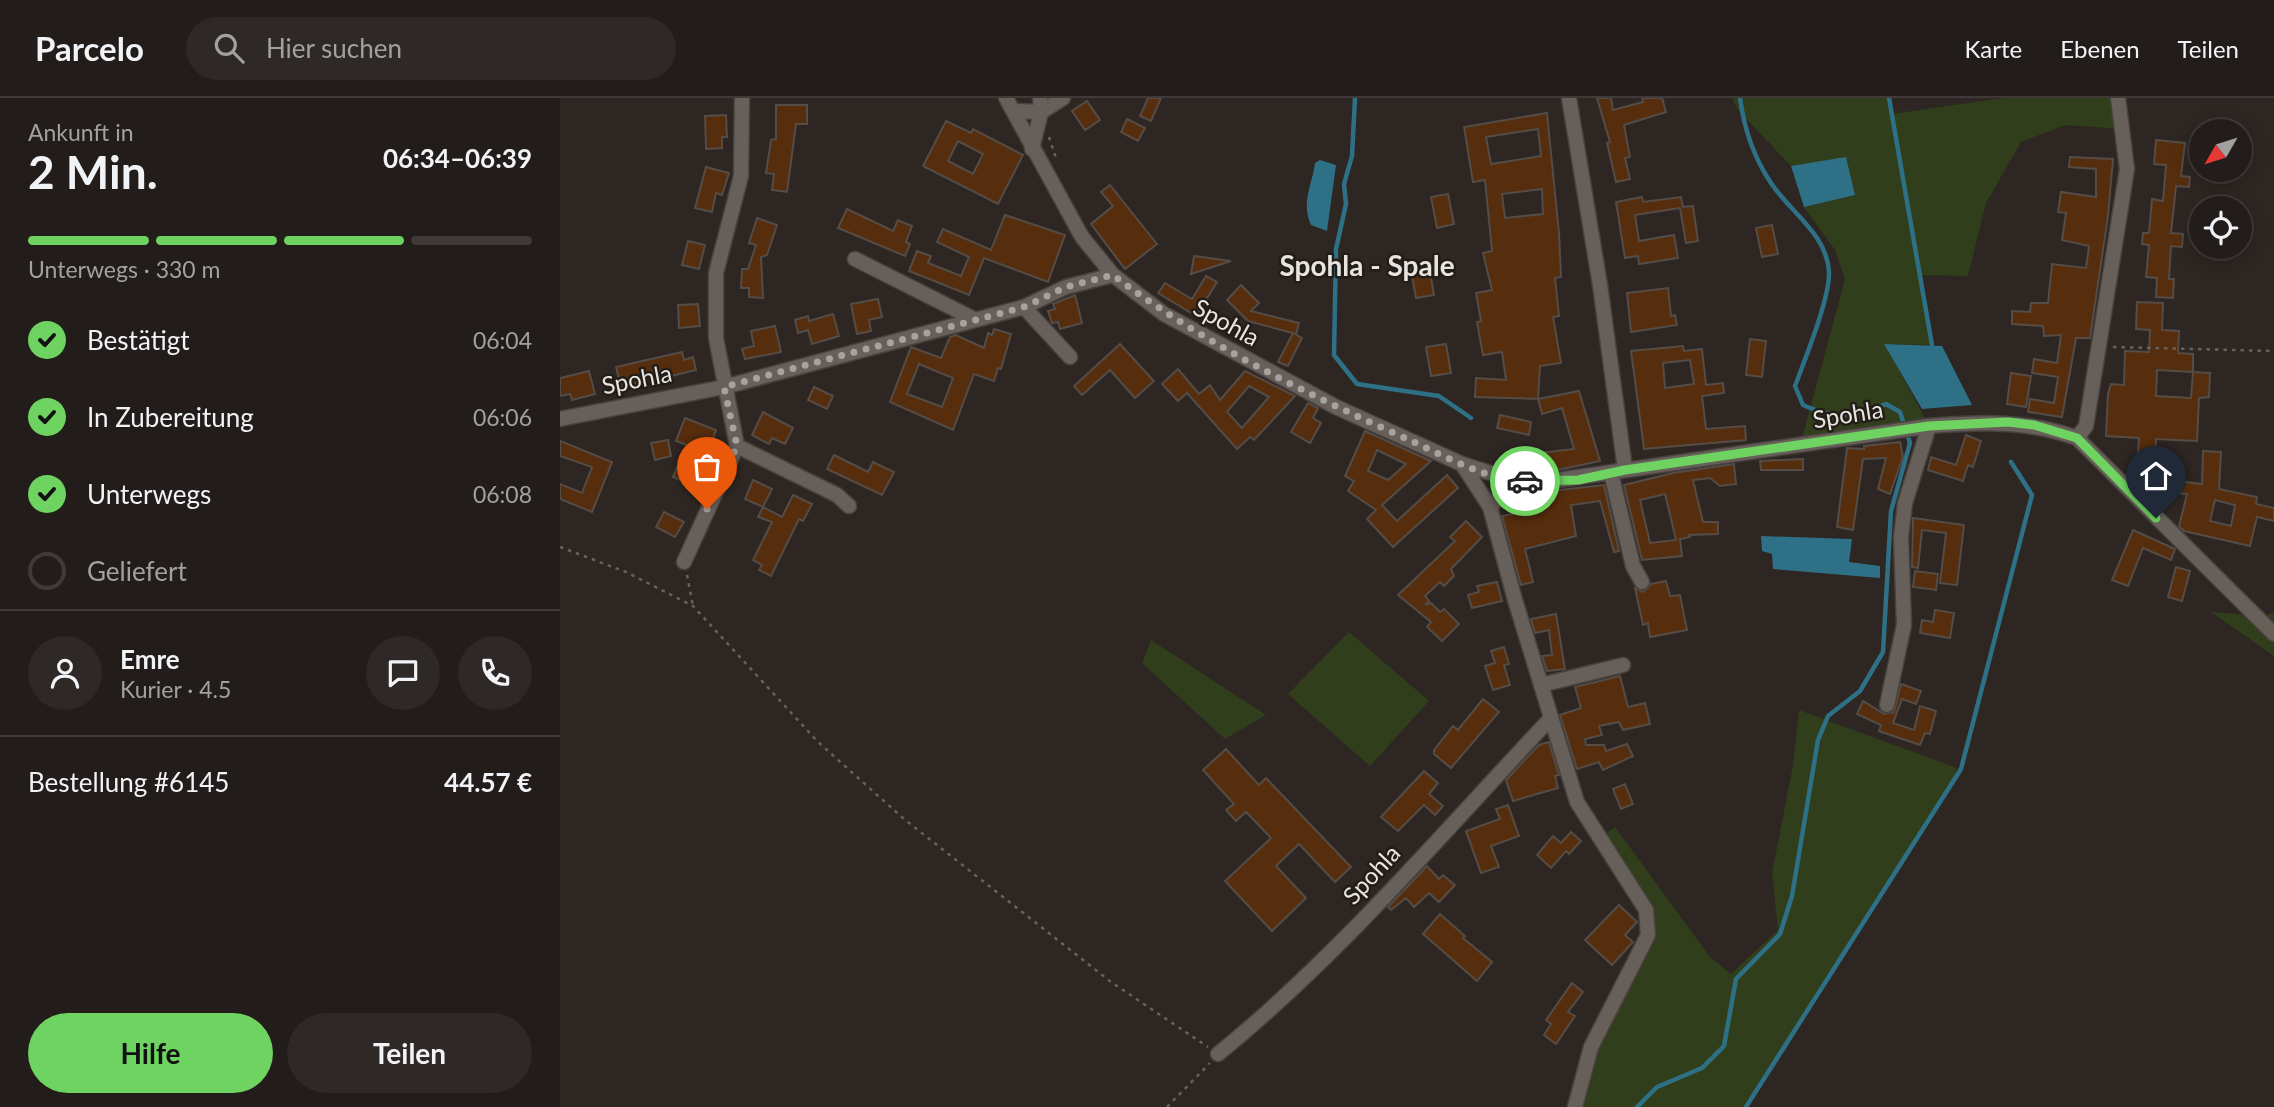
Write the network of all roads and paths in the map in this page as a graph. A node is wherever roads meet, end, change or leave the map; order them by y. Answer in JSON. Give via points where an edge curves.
{"nodes":[{"id":1,"x":742,"y":98,"type":"edge"},
{"id":2,"x":1063,"y":98,"type":"edge"},
{"id":3,"x":1569,"y":98,"type":"edge"},
{"id":4,"x":2118,"y":98,"type":"edge"},
{"id":5,"x":1010,"y":104,"type":"edge"},
{"id":6,"x":1041,"y":105,"type":"edge"},
{"id":7,"x":1032,"y":149,"type":"junction"},
{"id":8,"x":1058,"y":163,"type":"dead end"},
{"id":9,"x":855,"y":259,"type":"dead end"},
{"id":10,"x":1113,"y":275,"type":"junction"},
{"id":11,"x":1024,"y":307,"type":"junction"},
{"id":12,"x":974,"y":319,"type":"junction"},
{"id":13,"x":2099,"y":346,"type":"junction"},
{"id":14,"x":2274,"y":351,"type":"edge"},
{"id":15,"x":1070,"y":357,"type":"dead end"},
{"id":16,"x":724,"y":387,"type":"junction"},
{"id":17,"x":560,"y":419,"type":"edge"},
{"id":18,"x":1924,"y":426,"type":"junction"},
{"id":19,"x":2077,"y":438,"type":"junction"},
{"id":20,"x":737,"y":446,"type":"junction"},
{"id":21,"x":1462,"y":464,"type":"junction"},
{"id":22,"x":1618,"y":471,"type":"junction"},
{"id":23,"x":1516,"y":481,"type":"junction"},
{"id":24,"x":849,"y":506,"type":"dead end"},
{"id":25,"x":1490,"y":507,"type":"junction"},
{"id":26,"x":560,"y":547,"type":"edge"},
{"id":27,"x":684,"y":562,"type":"joint"},
{"id":28,"x":1642,"y":582,"type":"dead end"},
{"id":29,"x":693,"y":606,"type":"junction"},
{"id":30,"x":2271,"y":632,"type":"edge"},
{"id":31,"x":1623,"y":665,"type":"dead end"},
{"id":32,"x":1541,"y":685,"type":"junction"},
{"id":33,"x":1887,"y":705,"type":"dead end"},
{"id":34,"x":1551,"y":718,"type":"junction"},
{"id":35,"x":1218,"y":1054,"type":"junction"},
{"id":36,"x":1167,"y":1107,"type":"edge"},
{"id":37,"x":1575,"y":1107,"type":"edge"}],
"edges":[{"from":1,"to":16,"type":"street","via":[[741,176],[716,273],[716,338]]},
{"from":2,"to":6,"type":"street"},
{"from":3,"to":22,"type":"street","via":[[1600,285]]},
{"from":4,"to":13,"type":"street","via":[[2127,169]]},
{"from":5,"to":6,"type":"street"},
{"from":5,"to":7,"type":"street","name":"Spohla"},
{"from":6,"to":7,"type":"street"},
{"from":6,"to":8,"type":"path"},
{"from":7,"to":10,"type":"street","name":"Spohla","via":[[1082,237]]},
{"from":9,"to":12,"type":"street"},
{"from":10,"to":11,"type":"street","name":"Spohla","via":[[1066,287]]},
{"from":10,"to":21,"type":"street","name":"Spohla","via":[[1164,314],[1223,348],[1336,407]]},
{"from":11,"to":12,"type":"street","name":"Spohla"},
{"from":11,"to":15,"type":"street"},
{"from":12,"to":16,"type":"street","name":"Spohla"},
{"from":13,"to":14,"type":"path"},
{"from":13,"to":19,"type":"street","via":[[2086,426]]},
{"from":16,"to":17,"type":"street","name":"Spohla"},
{"from":16,"to":20,"type":"street"},
{"from":18,"to":19,"type":"street","name":"Spohla","via":[[2008,422]]},
{"from":18,"to":22,"type":"street","name":"Spohla"},
{"from":18,"to":33,"type":"street","via":[[1905,503],[1901,537],[1904,625]]},
{"from":19,"to":30,"type":"street","name":"Spohla"},
{"from":20,"to":24,"type":"street","via":[[837,495]]},
{"from":20,"to":27,"type":"street"},
{"from":21,"to":23,"type":"street","name":"Spohla"},
{"from":21,"to":25,"type":"street"},
{"from":22,"to":23,"type":"street","name":"Spohla","via":[[1578,480]]},
{"from":22,"to":28,"type":"street","via":[[1633,566]]},
{"from":23,"to":25,"type":"street"},
{"from":25,"to":32,"type":"street"},
{"from":26,"to":29,"type":"path","via":[[626,572]]},
{"from":27,"to":29,"type":"path"},
{"from":29,"to":35,"type":"path","via":[[818,742],[904,819],[1111,982]]},
{"from":31,"to":32,"type":"street"},
{"from":32,"to":34,"type":"street"},
{"from":34,"to":35,"type":"street","name":"Spohla","via":[[1351,930]]},
{"from":34,"to":37,"type":"street","via":[[1577,802],[1646,910],[1648,935],[1591,1047]]},
{"from":35,"to":36,"type":"path"}]}
